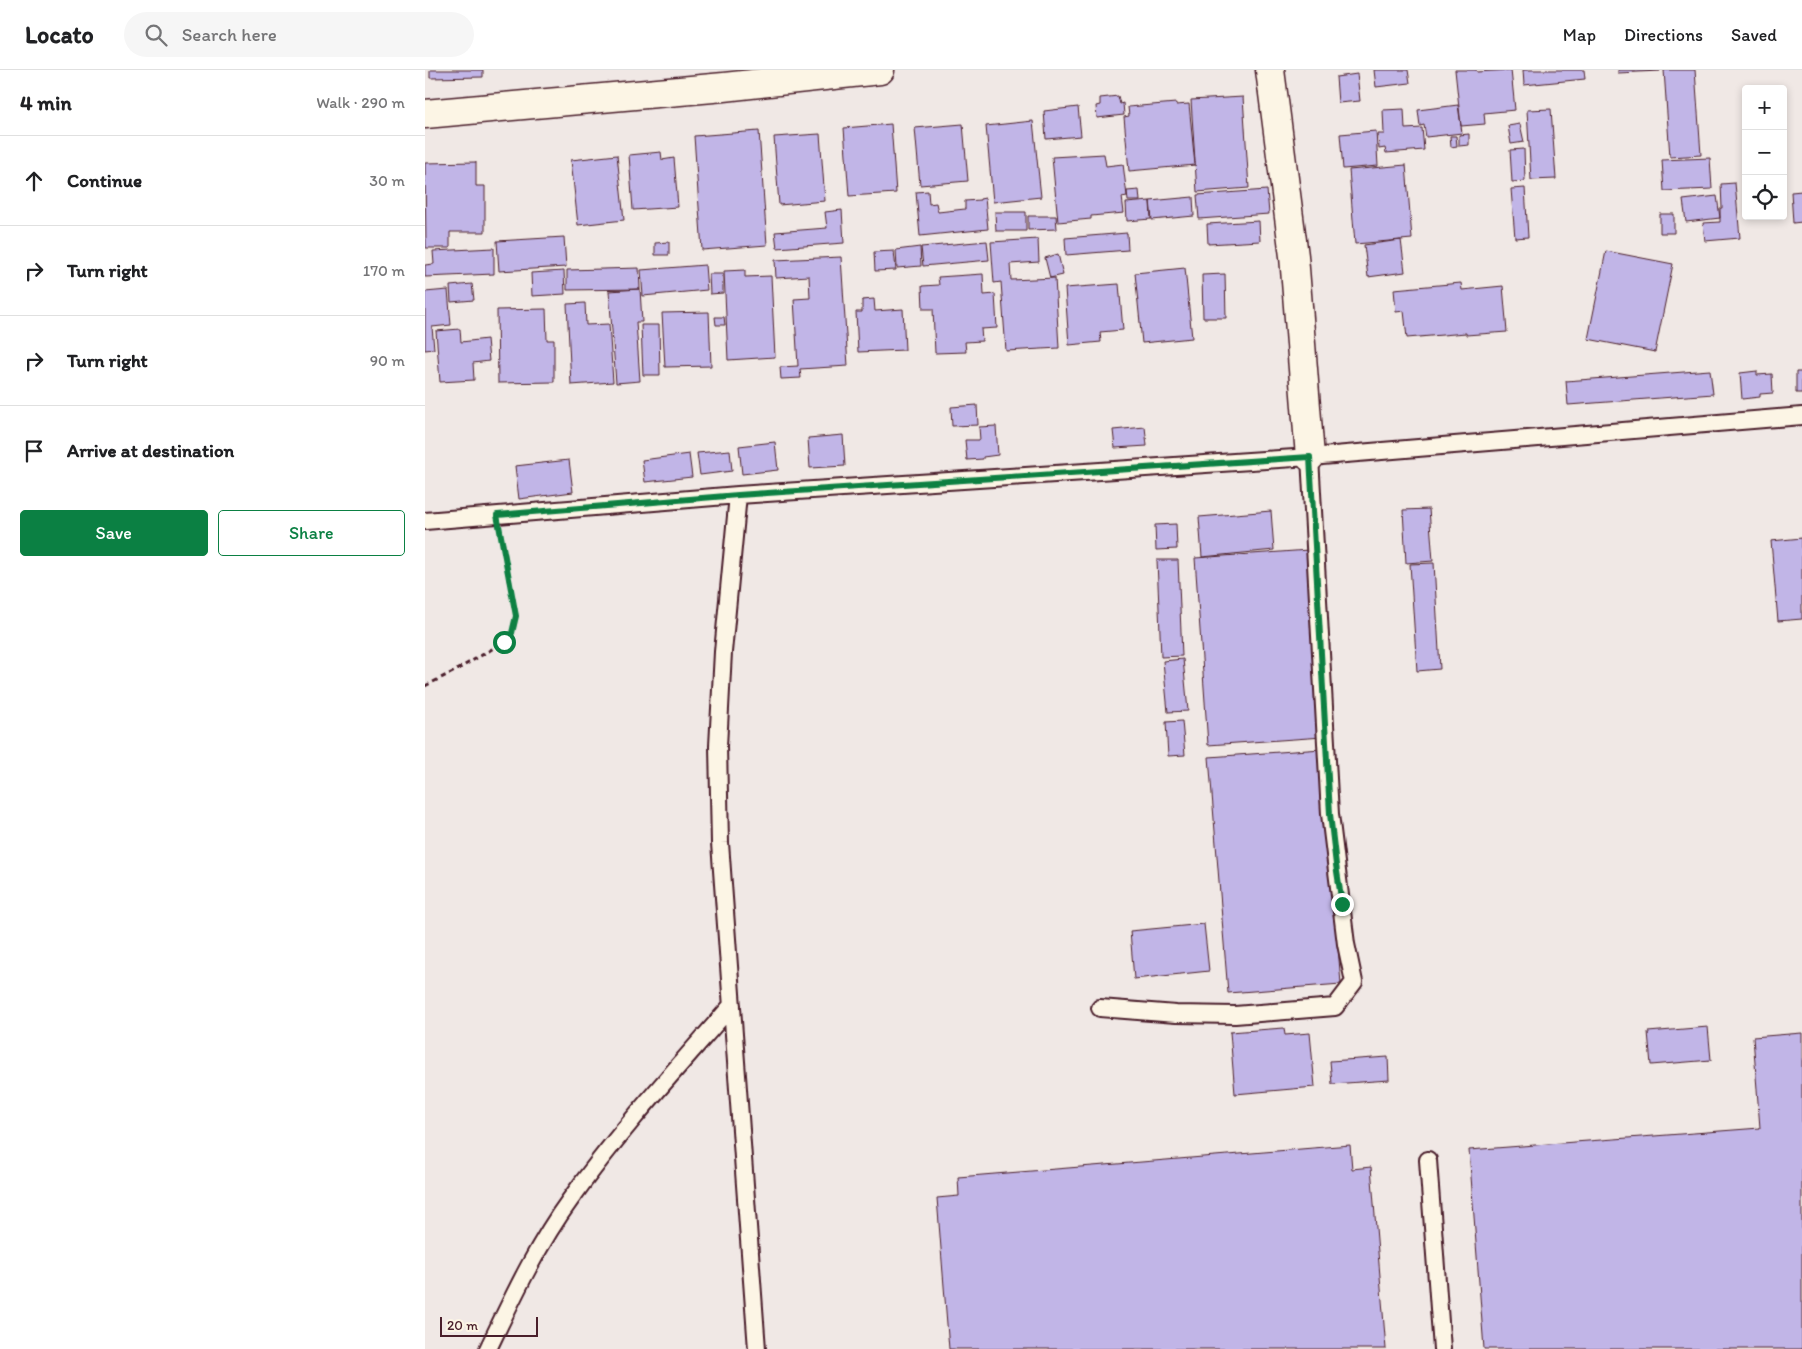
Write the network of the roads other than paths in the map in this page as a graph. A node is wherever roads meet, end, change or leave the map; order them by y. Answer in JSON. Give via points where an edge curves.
{"nodes":[{"id":1,"x":880,"y":70,"type":"edge"},
{"id":2,"x":1270,"y":70,"type":"edge"},
{"id":3,"x":723,"y":78,"type":"edge"},
{"id":4,"x":425,"y":114,"type":"edge"},
{"id":5,"x":1802,"y":416,"type":"edge"},
{"id":6,"x":1310,"y":457,"type":"junction"},
{"id":7,"x":738,"y":495,"type":"junction"},
{"id":8,"x":425,"y":521,"type":"edge"},
{"id":9,"x":732,"y":1005,"type":"junction"},
{"id":10,"x":1099,"y":1008,"type":"dead end"},
{"id":11,"x":1428,"y":1160,"type":"dead end"},
{"id":12,"x":488,"y":1349,"type":"edge"},
{"id":13,"x":757,"y":1349,"type":"edge"},
{"id":14,"x":1442,"y":1349,"type":"edge"}],
"edges":[{"from":1,"to":3,"type":"street"},
{"from":2,"to":6,"type":"street","via":[[1294,256]]},
{"from":3,"to":4,"type":"street"},
{"from":5,"to":6,"type":"lane"},
{"from":6,"to":7,"type":"lane"},
{"from":6,"to":10,"type":"lane","via":[[1330,814],[1353,982],[1335,1007],[1235,1015]]},
{"from":7,"to":8,"type":"lane"},
{"from":7,"to":9,"type":"lane","via":[[718,746],[720,843]]},
{"from":9,"to":12,"type":"lane","via":[[637,1114],[569,1201],[524,1274]]},
{"from":9,"to":13,"type":"lane"},
{"from":11,"to":14,"type":"lane"}]}
